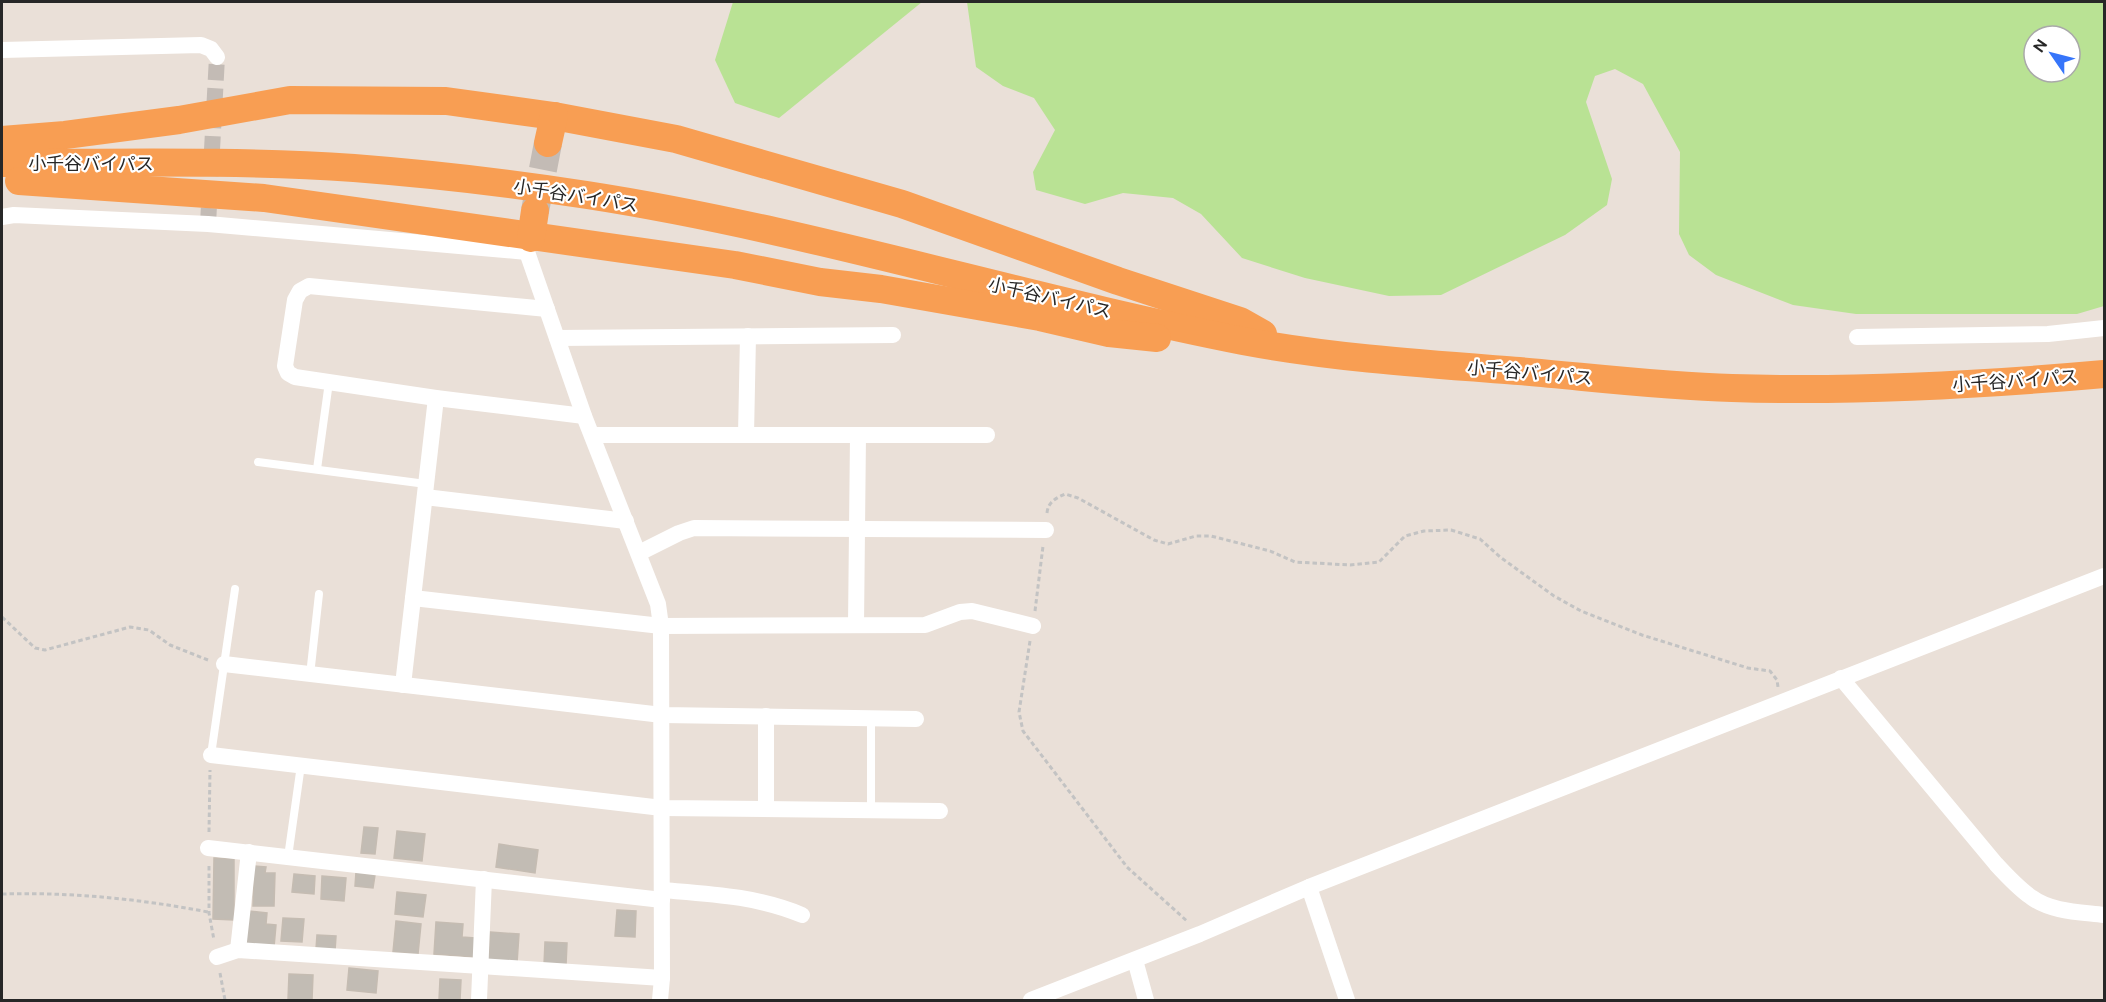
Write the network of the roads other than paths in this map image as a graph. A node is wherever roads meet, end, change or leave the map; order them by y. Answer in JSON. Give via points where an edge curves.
{"nodes":[{"id":1,"x":2,"y":50,"type":"edge"},
{"id":2,"x":216,"y":57,"type":"dead end"},
{"id":3,"x":554,"y":116,"type":"junction"},
{"id":4,"x":2,"y":140,"type":"edge"},
{"id":5,"x":548,"y":143,"type":"tunnel mouth"},
{"id":6,"x":2,"y":163,"type":"edge"},
{"id":7,"x":2,"y":180,"type":"edge"},
{"id":8,"x":2,"y":217,"type":"edge"},
{"id":9,"x":531,"y":234,"type":"junction"},
{"id":10,"x":547,"y":309,"type":"junction"},
{"id":11,"x":2104,"y":328,"type":"edge"},
{"id":12,"x":893,"y":335,"type":"dead end"},
{"id":13,"x":748,"y":336,"type":"junction"},
{"id":14,"x":1857,"y":337,"type":"dead end"},
{"id":15,"x":557,"y":338,"type":"junction"},
{"id":16,"x":1246,"y":341,"type":"junction"},
{"id":17,"x":1286,"y":347,"type":"junction"},
{"id":18,"x":2104,"y":374,"type":"edge"},
{"id":19,"x":329,"y":382,"type":"junction"},
{"id":20,"x":436,"y":398,"type":"junction"},
{"id":21,"x":584,"y":416,"type":"junction"},
{"id":22,"x":592,"y":435,"type":"junction"},
{"id":23,"x":746,"y":435,"type":"junction"},
{"id":24,"x":858,"y":435,"type":"junction"},
{"id":25,"x":987,"y":435,"type":"dead end"},
{"id":26,"x":258,"y":462,"type":"dead end"},
{"id":27,"x":317,"y":469,"type":"junction"},
{"id":28,"x":425,"y":490,"type":"junction"},
{"id":29,"x":626,"y":521,"type":"junction"},
{"id":30,"x":858,"y":529,"type":"junction"},
{"id":31,"x":1046,"y":530,"type":"road end"},
{"id":32,"x":639,"y":553,"type":"junction"},
{"id":33,"x":2104,"y":576,"type":"edge"},
{"id":34,"x":235,"y":589,"type":"dead end"},
{"id":35,"x":318,"y":594,"type":"dead end"},
{"id":36,"x":413,"y":598,"type":"junction"},
{"id":37,"x":856,"y":625,"type":"junction"},
{"id":38,"x":662,"y":626,"type":"junction"},
{"id":39,"x":1033,"y":626,"type":"road end"},
{"id":40,"x":224,"y":664,"type":"junction"},
{"id":41,"x":310,"y":675,"type":"junction"},
{"id":42,"x":1842,"y":678,"type":"junction"},
{"id":43,"x":403,"y":686,"type":"junction"},
{"id":44,"x":662,"y":715,"type":"junction"},
{"id":45,"x":766,"y":717,"type":"junction"},
{"id":46,"x":871,"y":718,"type":"junction"},
{"id":47,"x":916,"y":719,"type":"dead end"},
{"id":48,"x":211,"y":755,"type":"joint"},
{"id":49,"x":301,"y":765,"type":"junction"},
{"id":50,"x":662,"y":808,"type":"junction"},
{"id":51,"x":765,"y":809,"type":"junction"},
{"id":52,"x":871,"y":811,"type":"junction"},
{"id":53,"x":940,"y":812,"type":"dead end"},
{"id":54,"x":208,"y":848,"type":"road end"},
{"id":55,"x":249,"y":852,"type":"junction"},
{"id":56,"x":288,"y":857,"type":"junction"},
{"id":57,"x":484,"y":879,"type":"junction"},
{"id":58,"x":1309,"y":888,"type":"junction"},
{"id":59,"x":662,"y":895,"type":"junction"},
{"id":60,"x":802,"y":915,"type":"dead end"},
{"id":61,"x":2104,"y":915,"type":"edge"},
{"id":62,"x":238,"y":950,"type":"junction"},
{"id":63,"x":217,"y":957,"type":"road end"},
{"id":64,"x":1135,"y":960,"type":"junction"},
{"id":65,"x":481,"y":966,"type":"junction"},
{"id":66,"x":662,"y":978,"type":"junction"},
{"id":67,"x":479,"y":1000,"type":"edge"},
{"id":68,"x":660,"y":1000,"type":"edge"},
{"id":69,"x":1031,"y":1000,"type":"edge"},
{"id":70,"x":1146,"y":1000,"type":"edge"},
{"id":71,"x":1347,"y":1000,"type":"edge"}],
"edges":[{"from":1,"to":2,"type":"street","via":[[201,45],[211,49]]},
{"from":3,"to":4,"type":"highway","via":[[446,100],[290,100],[178,120]]},
{"from":3,"to":5,"type":"highway"},
{"from":3,"to":17,"type":"highway","via":[[676,139],[902,204],[1240,321]]},
{"from":6,"to":16,"type":"highway","name":"小千谷バイパス","via":[[172,162],[352,168],[590,195],[738,224]]},
{"from":7,"to":9,"type":"highway","via":[[264,198]]},
{"from":8,"to":9,"type":"street"},
{"from":9,"to":10,"type":"street"},
{"from":9,"to":16,"type":"highway","via":[[881,289],[1109,333]]},
{"from":10,"to":15,"type":"street"},
{"from":10,"to":19,"type":"street","via":[[309,286],[295,300],[285,366],[295,377]]},
{"from":11,"to":14,"type":"street","via":[[2048,334]]},
{"from":12,"to":13,"type":"street"},
{"from":13,"to":15,"type":"street"},
{"from":13,"to":23,"type":"street"},
{"from":15,"to":21,"type":"street"},
{"from":16,"to":17,"type":"highway","name":"小千谷バイパス"},
{"from":17,"to":18,"type":"highway","name":"小千谷バイパス","via":[[1401,362],[1727,388],[1859,390]]},
{"from":19,"to":20,"type":"street"},
{"from":19,"to":27,"type":"lane"},
{"from":20,"to":21,"type":"street"},
{"from":20,"to":28,"type":"street"},
{"from":21,"to":22,"type":"street"},
{"from":22,"to":23,"type":"street"},
{"from":22,"to":29,"type":"street"},
{"from":23,"to":24,"type":"street"},
{"from":24,"to":25,"type":"street"},
{"from":24,"to":30,"type":"street"},
{"from":26,"to":27,"type":"lane"},
{"from":27,"to":28,"type":"lane"},
{"from":28,"to":29,"type":"street"},
{"from":28,"to":36,"type":"street"},
{"from":29,"to":32,"type":"street"},
{"from":30,"to":31,"type":"street"},
{"from":30,"to":32,"type":"street","via":[[694,528]]},
{"from":30,"to":37,"type":"street"},
{"from":32,"to":38,"type":"street"},
{"from":33,"to":42,"type":"street"},
{"from":34,"to":40,"type":"lane"},
{"from":35,"to":41,"type":"lane"},
{"from":36,"to":38,"type":"street"},
{"from":36,"to":43,"type":"street"},
{"from":37,"to":38,"type":"street"},
{"from":37,"to":39,"type":"street","via":[[925,625],[972,611]]},
{"from":38,"to":44,"type":"street"},
{"from":40,"to":41,"type":"street"},
{"from":40,"to":48,"type":"lane"},
{"from":41,"to":43,"type":"street"},
{"from":42,"to":58,"type":"street"},
{"from":42,"to":61,"type":"street","via":[[2019,888],[2059,909]]},
{"from":43,"to":44,"type":"street"},
{"from":44,"to":45,"type":"street"},
{"from":44,"to":50,"type":"street"},
{"from":45,"to":46,"type":"street"},
{"from":45,"to":51,"type":"street"},
{"from":46,"to":47,"type":"street"},
{"from":46,"to":52,"type":"lane"},
{"from":48,"to":49,"type":"street"},
{"from":49,"to":50,"type":"street"},
{"from":49,"to":56,"type":"lane"},
{"from":50,"to":51,"type":"street"},
{"from":50,"to":59,"type":"street"},
{"from":51,"to":52,"type":"street"},
{"from":52,"to":53,"type":"street"},
{"from":54,"to":55,"type":"street"},
{"from":55,"to":56,"type":"street"},
{"from":55,"to":62,"type":"street"},
{"from":56,"to":57,"type":"street"},
{"from":57,"to":59,"type":"street"},
{"from":57,"to":65,"type":"street"},
{"from":58,"to":64,"type":"street"},
{"from":58,"to":71,"type":"street"},
{"from":59,"to":60,"type":"street","via":[[736,896]]},
{"from":59,"to":66,"type":"street"},
{"from":62,"to":63,"type":"street"},
{"from":62,"to":65,"type":"street"},
{"from":64,"to":69,"type":"street"},
{"from":64,"to":70,"type":"street"},
{"from":65,"to":66,"type":"street"},
{"from":65,"to":67,"type":"street"},
{"from":66,"to":68,"type":"street"}]}
